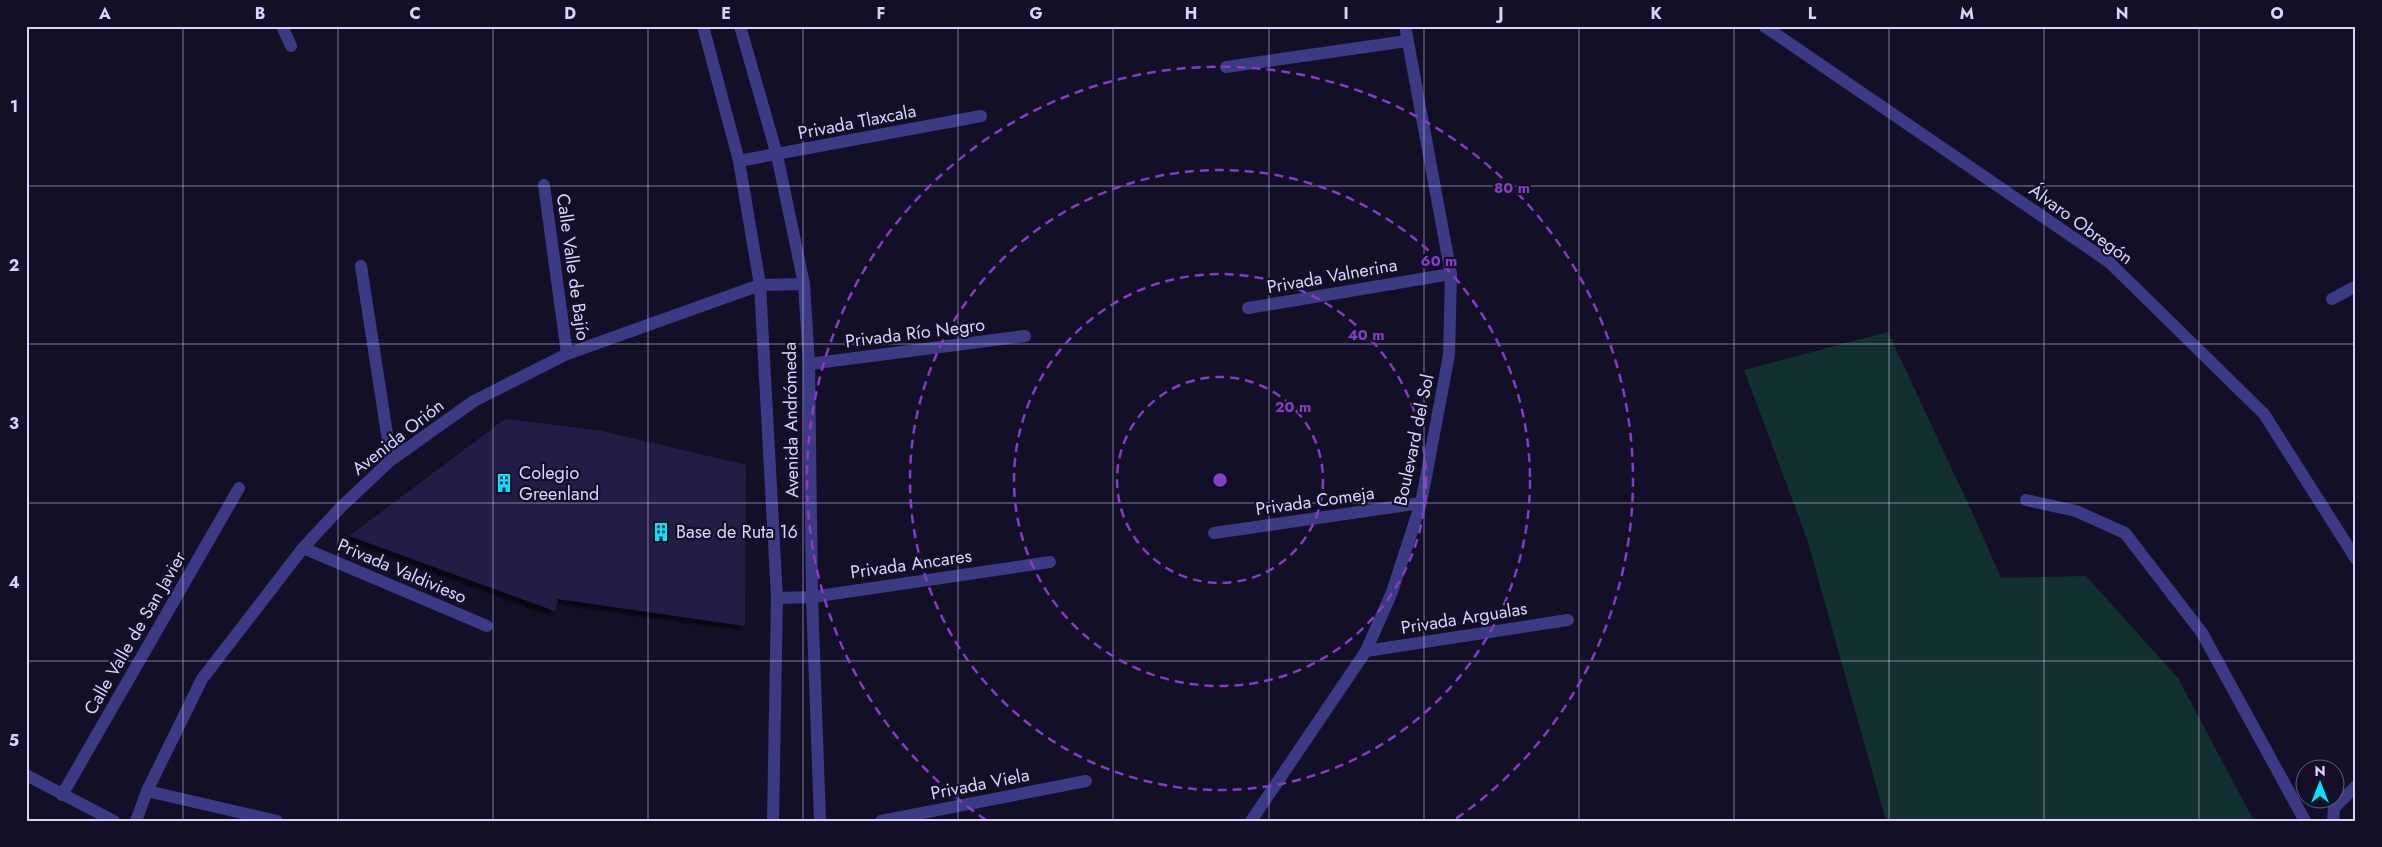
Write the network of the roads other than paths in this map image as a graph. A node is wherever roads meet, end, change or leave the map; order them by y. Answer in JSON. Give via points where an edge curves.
{"nodes":[{"id":1,"x":282,"y":26,"type":"edge"},
{"id":2,"x":703,"y":26,"type":"edge"},
{"id":3,"x":740,"y":26,"type":"edge"},
{"id":4,"x":1405,"y":26,"type":"edge"},
{"id":5,"x":1764,"y":26,"type":"edge"},
{"id":6,"x":1408,"y":41,"type":"junction"},
{"id":7,"x":291,"y":46,"type":"dead end"},
{"id":8,"x":1226,"y":67,"type":"dead end"},
{"id":9,"x":981,"y":116,"type":"dead end"},
{"id":10,"x":777,"y":155,"type":"junction"},
{"id":11,"x":739,"y":161,"type":"junction"},
{"id":12,"x":544,"y":185,"type":"dead end"},
{"id":13,"x":361,"y":266,"type":"dead end"},
{"id":14,"x":1451,"y":274,"type":"junction"},
{"id":15,"x":804,"y":284,"type":"junction"},
{"id":16,"x":760,"y":285,"type":"junction"},
{"id":17,"x":2354,"y":289,"type":"edge"},
{"id":18,"x":2332,"y":299,"type":"dead end"},
{"id":19,"x":1248,"y":308,"type":"dead end"},
{"id":20,"x":1025,"y":336,"type":"dead end"},
{"id":21,"x":567,"y":354,"type":"junction"},
{"id":22,"x":809,"y":364,"type":"junction"},
{"id":23,"x":391,"y":460,"type":"junction"},
{"id":24,"x":239,"y":488,"type":"dead end"},
{"id":25,"x":2026,"y":500,"type":"dead end"},
{"id":26,"x":1420,"y":503,"type":"junction"},
{"id":27,"x":1214,"y":533,"type":"dead end"},
{"id":28,"x":303,"y":548,"type":"junction"},
{"id":29,"x":2356,"y":559,"type":"edge"},
{"id":30,"x":1050,"y":562,"type":"dead end"},
{"id":31,"x":812,"y":597,"type":"junction"},
{"id":32,"x":777,"y":598,"type":"junction"},
{"id":33,"x":1568,"y":620,"type":"dead end"},
{"id":34,"x":487,"y":626,"type":"dead end"},
{"id":35,"x":1366,"y":651,"type":"junction"},
{"id":36,"x":26,"y":775,"type":"edge"},
{"id":37,"x":1086,"y":781,"type":"dead end"},
{"id":38,"x":2356,"y":786,"type":"edge"},
{"id":39,"x":147,"y":791,"type":"junction"},
{"id":40,"x":62,"y":795,"type":"junction"},
{"id":41,"x":114,"y":821,"type":"edge"},
{"id":42,"x":136,"y":821,"type":"edge"},
{"id":43,"x":277,"y":821,"type":"edge"},
{"id":44,"x":773,"y":821,"type":"edge"},
{"id":45,"x":820,"y":821,"type":"edge"},
{"id":46,"x":881,"y":821,"type":"edge"},
{"id":47,"x":1251,"y":821,"type":"edge"},
{"id":48,"x":2305,"y":821,"type":"edge"},
{"id":49,"x":2333,"y":821,"type":"edge"}],
"edges":[{"from":1,"to":7,"type":"street"},
{"from":2,"to":11,"type":"street","name":"Avenida Andrómeda"},
{"from":3,"to":10,"type":"street","name":"Avenida Andrómeda"},
{"from":4,"to":6,"type":"street","name":"Boulevard del Sol"},
{"from":5,"to":29,"type":"street","name":"Álvaro Obregón","via":[[2109,262],[2264,414]]},
{"from":6,"to":8,"type":"street"},
{"from":6,"to":14,"type":"street","name":"Boulevard del Sol"},
{"from":9,"to":10,"type":"street","name":"Privada Tlaxcala"},
{"from":10,"to":11,"type":"street","name":"Privada Tlaxcala"},
{"from":10,"to":15,"type":"street","name":"Avenida Andrómeda"},
{"from":11,"to":16,"type":"street","name":"Avenida Andrómeda"},
{"from":12,"to":21,"type":"street","name":"Calle Valle de Bajío"},
{"from":13,"to":23,"type":"street"},
{"from":14,"to":19,"type":"street","name":"Privada Valnerina"},
{"from":14,"to":26,"type":"street","name":"Boulevard del Sol","via":[[1449,355]]},
{"from":15,"to":16,"type":"street","name":"Avenida Orión"},
{"from":15,"to":22,"type":"street","name":"Avenida Andrómeda"},
{"from":16,"to":21,"type":"street","name":"Avenida Orión"},
{"from":16,"to":32,"type":"street","name":"Avenida Andrómeda"},
{"from":17,"to":18,"type":"street"},
{"from":20,"to":22,"type":"street","name":"Privada Río Negro"},
{"from":21,"to":23,"type":"street","name":"Avenida Orión","via":[[474,401]]},
{"from":22,"to":31,"type":"street","name":"Avenida Andrómeda"},
{"from":23,"to":28,"type":"street","name":"Avenida Orión"},
{"from":24,"to":40,"type":"street","name":"Calle Valle de San Javier"},
{"from":25,"to":48,"type":"street","via":[[2076,511],[2125,534],[2202,633]]},
{"from":26,"to":27,"type":"street","name":"Privada Comeja"},
{"from":26,"to":35,"type":"street","name":"Boulevard del Sol","via":[[1392,592]]},
{"from":28,"to":34,"type":"street","name":"Privada Valdivieso"},
{"from":28,"to":39,"type":"street","name":"Avenida Orión","via":[[202,679]]},
{"from":30,"to":31,"type":"street","name":"Privada Ancares"},
{"from":31,"to":32,"type":"street","name":"Privada Ancares"},
{"from":31,"to":45,"type":"street","name":"Avenida Andrómeda"},
{"from":32,"to":44,"type":"street","name":"Avenida Andrómeda"},
{"from":33,"to":35,"type":"street","name":"Privada Argualas"},
{"from":35,"to":47,"type":"street","name":"Boulevard del Sol"},
{"from":36,"to":40,"type":"street"},
{"from":37,"to":46,"type":"street","name":"Privada Viela"},
{"from":38,"to":49,"type":"street","via":[[2334,808]]},
{"from":39,"to":42,"type":"street","name":"Avenida Orión"},
{"from":39,"to":43,"type":"street"},
{"from":40,"to":41,"type":"street"}]}
